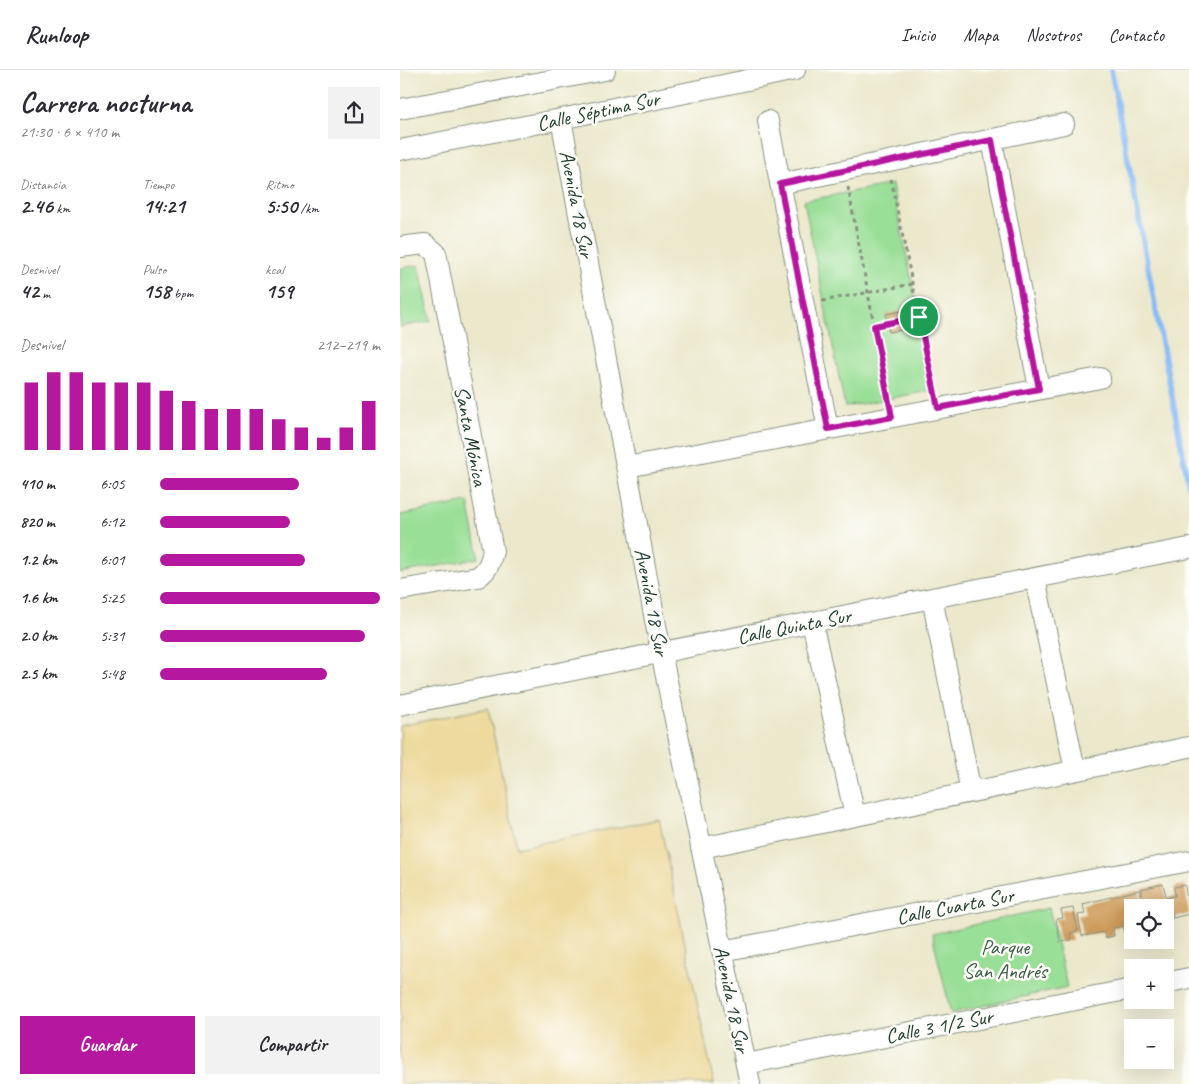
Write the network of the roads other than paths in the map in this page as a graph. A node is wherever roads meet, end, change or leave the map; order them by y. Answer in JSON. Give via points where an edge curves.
{"nodes":[{"id":1,"x":605,"y":70,"type":"edge"},
{"id":2,"x":795,"y":70,"type":"edge"},
{"id":3,"x":548,"y":75,"type":"edge"},
{"id":4,"x":400,"y":109,"type":"edge"},
{"id":5,"x":561,"y":119,"type":"junction"},
{"id":6,"x":768,"y":121,"type":"dead end"},
{"id":7,"x":1064,"y":124,"type":"dead end"},
{"id":8,"x":992,"y":140,"type":"junction"},
{"id":9,"x":400,"y":150,"type":"edge"},
{"id":10,"x":780,"y":184,"type":"junction"},
{"id":11,"x":400,"y":247,"type":"edge"},
{"id":12,"x":1100,"y":378,"type":"dead end"},
{"id":13,"x":1039,"y":389,"type":"junction"},
{"id":14,"x":828,"y":429,"type":"junction"},
{"id":15,"x":627,"y":467,"type":"junction"},
{"id":16,"x":1189,"y":548,"type":"edge"},
{"id":17,"x":1036,"y":578,"type":"junction"},
{"id":18,"x":400,"y":590,"type":"edge"},
{"id":19,"x":932,"y":598,"type":"junction"},
{"id":20,"x":812,"y":622,"type":"junction"},
{"id":21,"x":662,"y":652,"type":"junction"},
{"id":22,"x":400,"y":704,"type":"edge"},
{"id":23,"x":1189,"y":746,"type":"edge"},
{"id":24,"x":1075,"y":770,"type":"junction"},
{"id":25,"x":971,"y":792,"type":"junction"},
{"id":26,"x":855,"y":816,"type":"junction"},
{"id":27,"x":701,"y":848,"type":"junction"},
{"id":28,"x":1189,"y":860,"type":"edge"},
{"id":29,"x":722,"y":952,"type":"junction"},
{"id":30,"x":1189,"y":978,"type":"edge"},
{"id":31,"x":1174,"y":981,"type":"edge"},
{"id":32,"x":1124,"y":991,"type":"edge"},
{"id":33,"x":746,"y":1064,"type":"junction"},
{"id":34,"x":750,"y":1084,"type":"edge"}],
"edges":[{"from":1,"to":3,"type":"street","name":"Calle Séptima Sur"},
{"from":2,"to":5,"type":"street","name":"Calle Séptima Sur"},
{"from":3,"to":4,"type":"street","name":"Calle Séptima Sur"},
{"from":5,"to":9,"type":"street","name":"Calle Séptima Sur"},
{"from":5,"to":15,"type":"street","name":"Avenida 18 Sur"},
{"from":6,"to":10,"type":"street"},
{"from":7,"to":8,"type":"street"},
{"from":8,"to":10,"type":"street"},
{"from":8,"to":13,"type":"street"},
{"from":10,"to":14,"type":"street"},
{"from":11,"to":18,"type":"street","name":"Santa Mónica","via":[[425,244],[436,253],[493,552],[486,571],[478,577]]},
{"from":12,"to":13,"type":"street"},
{"from":13,"to":14,"type":"street"},
{"from":14,"to":15,"type":"street"},
{"from":15,"to":21,"type":"street","name":"Avenida 18 Sur"},
{"from":16,"to":17,"type":"street","name":"Calle Quinta Sur"},
{"from":17,"to":19,"type":"street","name":"Calle Quinta Sur"},
{"from":17,"to":24,"type":"street"},
{"from":19,"to":20,"type":"street","name":"Calle Quinta Sur"},
{"from":19,"to":25,"type":"street"},
{"from":20,"to":21,"type":"street","name":"Calle Quinta Sur"},
{"from":20,"to":26,"type":"street"},
{"from":21,"to":22,"type":"street","name":"Calle Quinta Sur"},
{"from":21,"to":27,"type":"street","name":"Avenida 18 Sur"},
{"from":23,"to":24,"type":"street"},
{"from":24,"to":25,"type":"street"},
{"from":25,"to":26,"type":"street"},
{"from":26,"to":27,"type":"street"},
{"from":27,"to":29,"type":"street","name":"Avenida 18 Sur"},
{"from":28,"to":29,"type":"street","name":"Calle Cuarta Sur"},
{"from":29,"to":33,"type":"street","name":"Avenida 18 Sur"},
{"from":30,"to":31,"type":"street"},
{"from":32,"to":33,"type":"street","name":"Calle 3 1/2 Sur"},
{"from":33,"to":34,"type":"street","name":"Avenida 18 Sur"}]}
